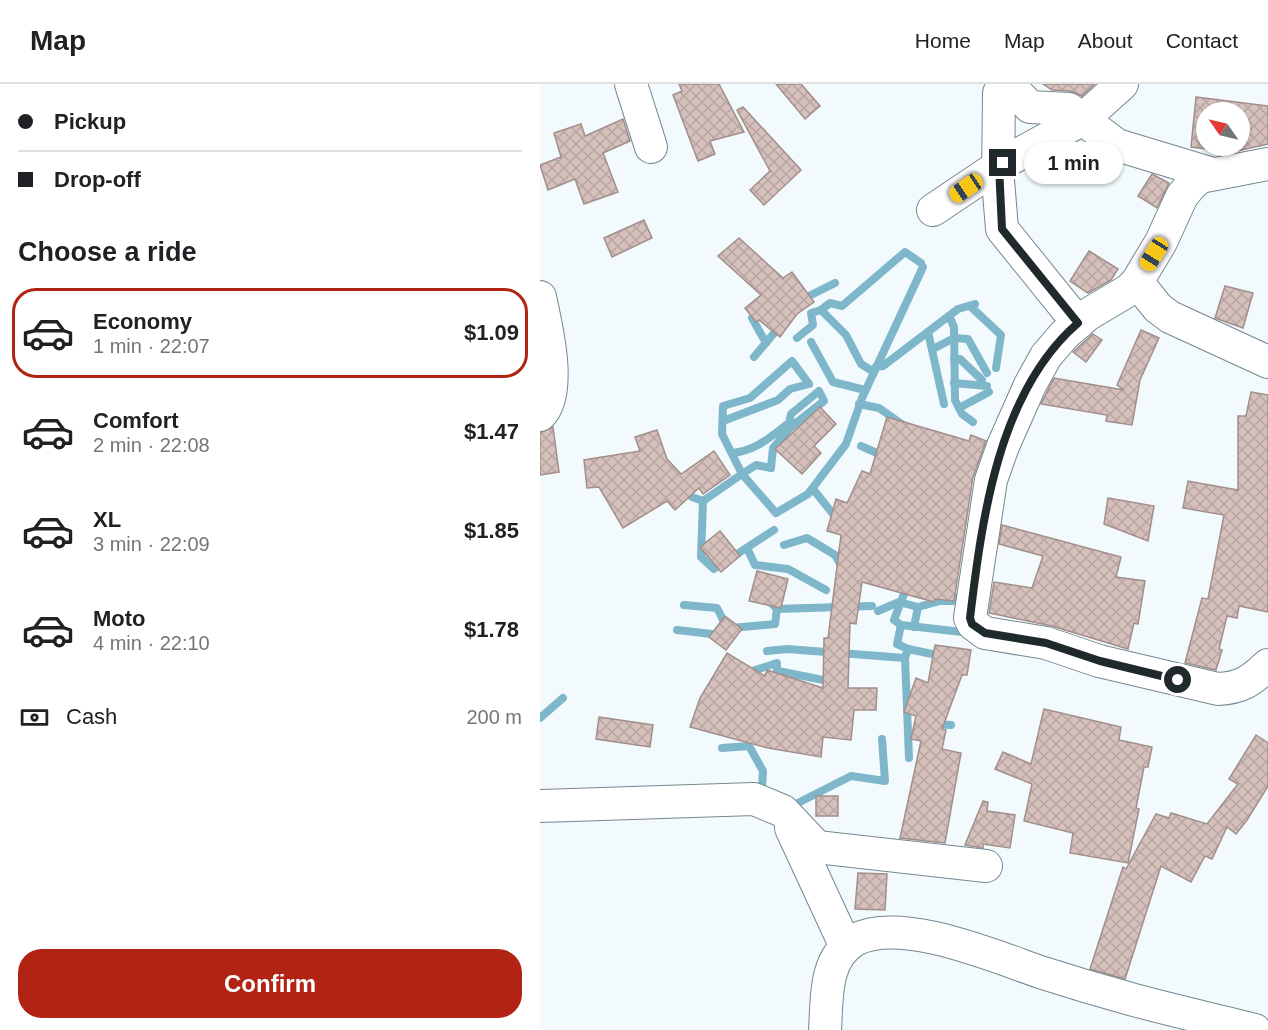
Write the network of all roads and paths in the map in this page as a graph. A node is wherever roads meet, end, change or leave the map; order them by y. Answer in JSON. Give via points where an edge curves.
{"nodes":[{"id":1,"x":631,"y":84,"type":"edge"},
{"id":2,"x":1122,"y":84,"type":"edge"},
{"id":3,"x":1004,"y":89,"type":"edge"},
{"id":4,"x":1083,"y":119,"type":"junction"},
{"id":5,"x":651,"y":147,"type":"dead end"},
{"id":6,"x":1268,"y":164,"type":"edge"},
{"id":7,"x":999,"y":166,"type":"junction"},
{"id":8,"x":1213,"y":174,"type":"junction"},
{"id":9,"x":933,"y":210,"type":"dead end"},
{"id":10,"x":1137,"y":282,"type":"junction"},
{"id":11,"x":540,"y":297,"type":"edge"},
{"id":12,"x":1078,"y":323,"type":"junction"},
{"id":13,"x":1268,"y":362,"type":"edge"},
{"id":14,"x":540,"y":415,"type":"edge"},
{"id":15,"x":1268,"y":665,"type":"edge"},
{"id":16,"x":540,"y":806,"type":"edge"},
{"id":17,"x":783,"y":811,"type":"junction"},
{"id":18,"x":986,"y":866,"type":"dead end"},
{"id":19,"x":846,"y":947,"type":"junction"},
{"id":20,"x":825,"y":1030,"type":"edge"},
{"id":21,"x":1255,"y":1030,"type":"edge"}],
"edges":[{"from":1,"to":5,"type":"street"},
{"from":2,"to":4,"type":"street"},
{"from":3,"to":4,"type":"street","via":[[1030,107],[1069,109]]},
{"from":3,"to":7,"type":"street"},
{"from":4,"to":7,"type":"street"},
{"from":4,"to":8,"type":"street","via":[[1117,145]]},
{"from":6,"to":8,"type":"street"},
{"from":7,"to":9,"type":"street"},
{"from":7,"to":12,"type":"street","via":[[1002,229]]},
{"from":8,"to":10,"type":"street","via":[[1200,177],[1182,196]]},
{"from":10,"to":12,"type":"street"},
{"from":10,"to":13,"type":"street","via":[[1170,317]]},
{"from":11,"to":14,"type":"street","via":[[552,370],[546,409]]},
{"from":12,"to":15,"type":"street","via":[[1046,356],[1003,446],[988,499],[972,624],[985,633],[1046,643],[1100,661],[1218,689],[1248,683]]},
{"from":16,"to":17,"type":"street","via":[[754,799]]},
{"from":17,"to":18,"type":"street","via":[[817,847]]},
{"from":17,"to":19,"type":"street"},
{"from":19,"to":20,"type":"street","via":[[834,960],[830,975]]},
{"from":19,"to":21,"type":"street","via":[[873,934],[916,934],[1127,998]]}]}
